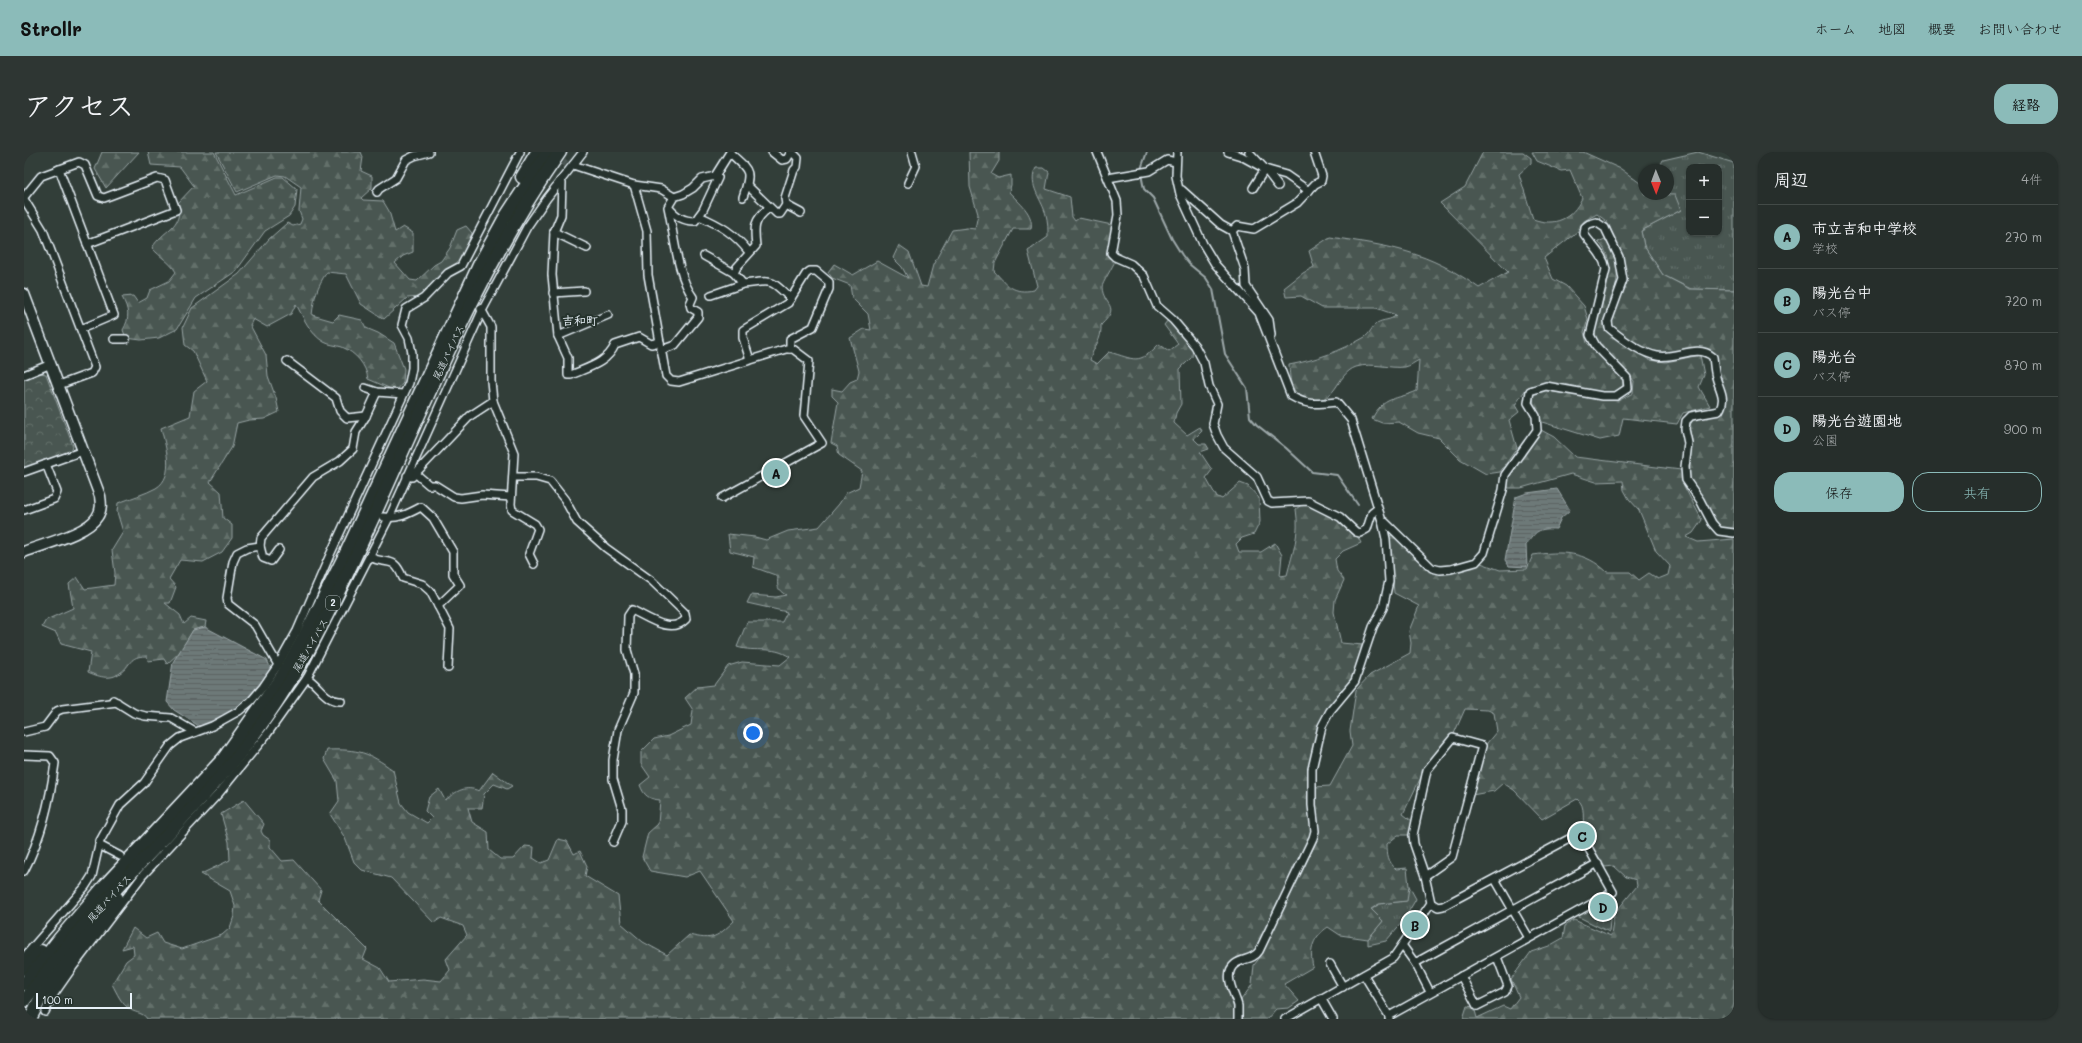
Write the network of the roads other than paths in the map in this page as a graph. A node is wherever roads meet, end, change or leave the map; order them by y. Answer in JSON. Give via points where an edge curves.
{"nodes":[{"id":1,"x":429,"y":152,"type":"edge"},
{"id":2,"x":520,"y":152,"type":"edge"},
{"id":3,"x":537,"y":152,"type":"edge"},
{"id":4,"x":548,"y":152,"type":"edge"},
{"id":5,"x":560,"y":152,"type":"edge"},
{"id":6,"x":568,"y":152,"type":"edge"},
{"id":7,"x":583,"y":152,"type":"edge"},
{"id":8,"x":772,"y":152,"type":"edge"},
{"id":9,"x":792,"y":152,"type":"edge"},
{"id":10,"x":912,"y":152,"type":"edge"},
{"id":11,"x":1097,"y":152,"type":"edge"},
{"id":12,"x":1177,"y":152,"type":"edge"},
{"id":13,"x":1228,"y":152,"type":"edge"},
{"id":14,"x":1249,"y":152,"type":"edge"},
{"id":15,"x":1314,"y":152,"type":"edge"},
{"id":16,"x":730,"y":153,"type":"edge"},
{"id":17,"x":1176,"y":162,"type":"junction"},
{"id":18,"x":570,"y":165,"type":"junction"},
{"id":19,"x":59,"y":169,"type":"junction"},
{"id":20,"x":1265,"y":169,"type":"junction"},
{"id":21,"x":715,"y":176,"type":"junction"},
{"id":22,"x":1108,"y":178,"type":"junction"},
{"id":23,"x":560,"y":181,"type":"junction"},
{"id":24,"x":908,"y":183,"type":"dead end"},
{"id":25,"x":634,"y":185,"type":"junction"},
{"id":26,"x":747,"y":185,"type":"junction"},
{"id":27,"x":1278,"y":186,"type":"dead end"},
{"id":28,"x":1253,"y":188,"type":"dead end"},
{"id":29,"x":1309,"y":191,"type":"junction"},
{"id":30,"x":377,"y":192,"type":"dead end"},
{"id":31,"x":1180,"y":194,"type":"junction"},
{"id":32,"x":674,"y":197,"type":"junction"},
{"id":33,"x":743,"y":197,"type":"dead end"},
{"id":34,"x":24,"y":198,"type":"edge"},
{"id":35,"x":786,"y":204,"type":"junction"},
{"id":36,"x":668,"y":207,"type":"junction"},
{"id":37,"x":768,"y":208,"type":"junction"},
{"id":38,"x":801,"y":213,"type":"dead end"},
{"id":39,"x":699,"y":216,"type":"junction"},
{"id":40,"x":513,"y":223,"type":"junction"},
{"id":41,"x":1232,"y":231,"type":"junction"},
{"id":42,"x":554,"y":232,"type":"junction"},
{"id":43,"x":87,"y":244,"type":"junction"},
{"id":44,"x":587,"y":248,"type":"dead end"},
{"id":45,"x":749,"y":252,"type":"junction"},
{"id":46,"x":704,"y":256,"type":"dead end"},
{"id":47,"x":480,"y":263,"type":"junction"},
{"id":48,"x":461,"y":266,"type":"junction"},
{"id":49,"x":468,"y":270,"type":"dead end"},
{"id":50,"x":734,"y":273,"type":"junction"},
{"id":51,"x":743,"y":284,"type":"junction"},
{"id":52,"x":584,"y":291,"type":"dead end"},
{"id":53,"x":552,"y":293,"type":"junction"},
{"id":54,"x":24,"y":294,"type":"edge"},
{"id":55,"x":711,"y":295,"type":"dead end"},
{"id":56,"x":791,"y":299,"type":"junction"},
{"id":57,"x":481,"y":308,"type":"junction"},
{"id":58,"x":608,"y":315,"type":"dead end"},
{"id":59,"x":81,"y":329,"type":"junction"},
{"id":60,"x":558,"y":336,"type":"junction"},
{"id":61,"x":114,"y":339,"type":"dead end"},
{"id":62,"x":126,"y":339,"type":"dead end"},
{"id":63,"x":1269,"y":340,"type":"junction"},
{"id":64,"x":660,"y":342,"type":"junction"},
{"id":65,"x":790,"y":349,"type":"junction"},
{"id":66,"x":661,"y":350,"type":"junction"},
{"id":67,"x":750,"y":360,"type":"junction"},
{"id":68,"x":287,"y":361,"type":"dead end"},
{"id":69,"x":51,"y":364,"type":"junction"},
{"id":70,"x":24,"y":375,"type":"edge"},
{"id":71,"x":59,"y":385,"type":"junction"},
{"id":72,"x":364,"y":388,"type":"dead end"},
{"id":73,"x":377,"y":392,"type":"junction"},
{"id":74,"x":403,"y":394,"type":"junction"},
{"id":75,"x":493,"y":401,"type":"junction"},
{"id":76,"x":366,"y":416,"type":"junction"},
{"id":77,"x":83,"y":451,"type":"junction"},
{"id":78,"x":46,"y":464,"type":"junction"},
{"id":79,"x":24,"y":472,"type":"edge"},
{"id":80,"x":415,"y":473,"type":"junction"},
{"id":81,"x":407,"y":476,"type":"junction"},
{"id":82,"x":514,"y":477,"type":"junction"},
{"id":83,"x":511,"y":497,"type":"junction"},
{"id":84,"x":722,"y":498,"type":"dead end"},
{"id":85,"x":1377,"y":509,"type":"junction"},
{"id":86,"x":24,"y":510,"type":"edge"},
{"id":87,"x":386,"y":518,"type":"junction"},
{"id":88,"x":1382,"y":521,"type":"junction"},
{"id":89,"x":1734,"y":533,"type":"edge"},
{"id":90,"x":260,"y":546,"type":"junction"},
{"id":91,"x":279,"y":550,"type":"dead end"},
{"id":92,"x":24,"y":552,"type":"edge"},
{"id":93,"x":370,"y":557,"type":"junction"},
{"id":94,"x":534,"y":564,"type":"dead end"},
{"id":95,"x":438,"y":606,"type":"junction"},
{"id":96,"x":278,"y":665,"type":"junction"},
{"id":97,"x":448,"y":668,"type":"dead end"},
{"id":98,"x":307,"y":678,"type":"junction"},
{"id":99,"x":110,"y":699,"type":"dead end"},
{"id":100,"x":341,"y":701,"type":"dead end"},
{"id":101,"x":117,"y":702,"type":"junction"},
{"id":102,"x":24,"y":732,"type":"edge"},
{"id":103,"x":195,"y":732,"type":"junction"},
{"id":104,"x":24,"y":755,"type":"edge"},
{"id":105,"x":613,"y":842,"type":"dead end"},
{"id":106,"x":99,"y":845,"type":"junction"},
{"id":107,"x":153,"y":851,"type":"junction"},
{"id":108,"x":120,"y":856,"type":"dead end"},
{"id":109,"x":1598,"y":863,"type":"junction"},
{"id":110,"x":24,"y":871,"type":"edge"},
{"id":111,"x":1425,"y":876,"type":"junction"},
{"id":112,"x":1495,"y":879,"type":"junction"},
{"id":113,"x":106,"y":884,"type":"junction"},
{"id":114,"x":1431,"y":903,"type":"junction"},
{"id":115,"x":1512,"y":909,"type":"junction"},
{"id":116,"x":1529,"y":938,"type":"junction"},
{"id":117,"x":1402,"y":945,"type":"junction"},
{"id":118,"x":24,"y":957,"type":"edge"},
{"id":119,"x":1497,"y":957,"type":"junction"},
{"id":120,"x":1415,"y":963,"type":"junction"},
{"id":121,"x":1330,"y":964,"type":"dead end"},
{"id":122,"x":24,"y":969,"type":"edge"},
{"id":123,"x":1364,"y":975,"type":"junction"},
{"id":124,"x":1461,"y":976,"type":"junction"},
{"id":125,"x":24,"y":984,"type":"edge"},
{"id":126,"x":1342,"y":987,"type":"junction"},
{"id":127,"x":1430,"y":992,"type":"junction"},
{"id":128,"x":1321,"y":998,"type":"junction"},
{"id":129,"x":24,"y":1002,"type":"edge"},
{"id":130,"x":45,"y":1012,"type":"dead end"},
{"id":131,"x":1389,"y":1017,"type":"edge"},
{"id":132,"x":30,"y":1019,"type":"edge"},
{"id":133,"x":1238,"y":1019,"type":"edge"},
{"id":134,"x":1285,"y":1019,"type":"edge"},
{"id":135,"x":1333,"y":1019,"type":"edge"}],
"edges":[{"from":1,"to":30,"type":"street","via":[[406,160],[396,178]]},
{"from":2,"to":48,"type":"street"},
{"from":3,"to":47,"type":"highway","via":[[515,190]]},
{"from":4,"to":47,"type":"highway","name":"尾道バイパス","number":"2","via":[[504,219]]},
{"from":5,"to":40,"type":"highway","name":"尾道バイパス","number":"2"},
{"from":6,"to":40,"type":"highway"},
{"from":7,"to":18,"type":"street"},
{"from":8,"to":9,"type":"street","via":[[782,160],[787,159]]},
{"from":9,"to":35,"type":"street","via":[[798,158],[797,167],[785,198]]},
{"from":10,"to":24,"type":"street","via":[[916,166]]},
{"from":11,"to":22,"type":"street"},
{"from":12,"to":17,"type":"street"},
{"from":13,"to":20,"type":"street"},
{"from":14,"to":20,"type":"street"},
{"from":15,"to":29,"type":"street","via":[[1322,176],[1321,181]]},
{"from":16,"to":21,"type":"street"},
{"from":16,"to":26,"type":"street","via":[[748,169]]},
{"from":17,"to":22,"type":"street","via":[[1167,160],[1149,171]]},
{"from":17,"to":31,"type":"street"},
{"from":18,"to":23,"type":"street"},
{"from":18,"to":25,"type":"street"},
{"from":19,"to":34,"type":"street","via":[[41,176]]},
{"from":19,"to":43,"type":"street"},
{"from":19,"to":43,"type":"street","via":[[79,162],[84,165],[98,196],[104,198],[156,178],[165,180],[176,210]]},
{"from":20,"to":27,"type":"street"},
{"from":20,"to":28,"type":"street"},
{"from":20,"to":29,"type":"street","via":[[1286,175]]},
{"from":21,"to":32,"type":"street","via":[[702,179],[688,191]]},
{"from":21,"to":39,"type":"street","via":[[718,178]]},
{"from":22,"to":85,"type":"street","via":[[1117,201],[1118,215],[1111,253],[1115,258],[1131,264],[1144,276],[1157,306],[1196,346],[1204,363],[1209,386],[1218,404],[1213,424],[1224,448],[1257,477],[1272,503],[1308,501],[1340,517],[1356,532],[1367,529],[1372,513]]},
{"from":23,"to":42,"type":"street","via":[[561,215]]},
{"from":23,"to":57,"type":"street","via":[[528,227]]},
{"from":25,"to":32,"type":"street","via":[[661,189]]},
{"from":25,"to":64,"type":"street","via":[[646,231],[648,275]]},
{"from":26,"to":33,"type":"street"},
{"from":26,"to":37,"type":"street"},
{"from":29,"to":41,"type":"street","via":[[1297,203],[1254,229],[1237,226]]},
{"from":31,"to":41,"type":"street","via":[[1182,189],[1221,225]]},
{"from":31,"to":63,"type":"street","via":[[1215,264],[1259,313]]},
{"from":32,"to":36,"type":"street"},
{"from":34,"to":59,"type":"street","via":[[44,230]]},
{"from":35,"to":37,"type":"street","via":[[780,214]]},
{"from":35,"to":38,"type":"street"},
{"from":36,"to":39,"type":"street","via":[[686,221],[695,221]]},
{"from":36,"to":66,"type":"street","via":[[678,266],[693,297],[691,308],[698,312],[698,317],[675,345]]},
{"from":37,"to":45,"type":"street","via":[[759,215],[754,229],[756,246]]},
{"from":39,"to":45,"type":"street","via":[[725,227]]},
{"from":40,"to":107,"type":"highway","name":"尾道バイパス","number":"2","via":[[472,302],[354,561],[307,652],[253,736],[229,767]]},
{"from":41,"to":63,"type":"street","via":[[1245,269],[1246,286],[1269,320]]},
{"from":42,"to":44,"type":"street"},
{"from":42,"to":53,"type":"street"},
{"from":43,"to":59,"type":"street","via":[[114,315]]},
{"from":45,"to":50,"type":"street"},
{"from":46,"to":50,"type":"street"},
{"from":47,"to":113,"type":"highway","name":"尾道バイパス","number":"2","via":[[346,553],[282,676],[223,759]]},
{"from":48,"to":49,"type":"street"},
{"from":48,"to":74,"type":"street","via":[[448,273],[424,298],[406,309],[402,325],[409,338],[412,368]]},
{"from":50,"to":51,"type":"street"},
{"from":51,"to":55,"type":"street"},
{"from":51,"to":56,"type":"street","via":[[774,282]]},
{"from":52,"to":53,"type":"street"},
{"from":53,"to":60,"type":"street"},
{"from":54,"to":69,"type":"street"},
{"from":56,"to":65,"type":"street","via":[[810,271],[816,271],[829,282],[829,290],[813,327],[790,339]]},
{"from":56,"to":67,"type":"street","via":[[743,330]]},
{"from":57,"to":75,"type":"street","via":[[491,327]]},
{"from":57,"to":81,"type":"street"},
{"from":58,"to":60,"type":"street"},
{"from":59,"to":71,"type":"street","via":[[95,367],[92,373]]},
{"from":60,"to":64,"type":"street","via":[[568,358],[568,375],[571,376],[603,360],[610,355],[615,345],[639,337],[651,344]]},
{"from":61,"to":62,"type":"street"},
{"from":63,"to":85,"type":"street","via":[[1291,396],[1302,403],[1336,402],[1351,420]]},
{"from":64,"to":66,"type":"street"},
{"from":65,"to":67,"type":"street"},
{"from":65,"to":84,"type":"street","via":[[809,361],[804,416],[822,443]]},
{"from":66,"to":67,"type":"street","via":[[666,376],[671,381],[679,382]]},
{"from":68,"to":76,"type":"street","via":[[336,398],[340,411],[347,418]]},
{"from":69,"to":70,"type":"street"},
{"from":69,"to":71,"type":"street"},
{"from":71,"to":77,"type":"street"},
{"from":72,"to":73,"type":"street"},
{"from":73,"to":74,"type":"street"},
{"from":73,"to":76,"type":"street"},
{"from":74,"to":96,"type":"street","via":[[356,506],[297,631]]},
{"from":75,"to":80,"type":"street","via":[[470,416]]},
{"from":75,"to":82,"type":"street","via":[[514,453]]},
{"from":76,"to":90,"type":"street","via":[[356,432],[353,449],[340,461],[313,477],[261,538]]},
{"from":77,"to":78,"type":"street"},
{"from":77,"to":92,"type":"street","via":[[100,496],[98,516],[91,525],[82,530]]},
{"from":78,"to":79,"type":"street"},
{"from":78,"to":86,"type":"street","via":[[57,492],[54,499]]},
{"from":80,"to":81,"type":"street","via":[[412,477]]},
{"from":80,"to":83,"type":"street","via":[[429,485],[435,485],[454,497]]},
{"from":81,"to":87,"type":"street"},
{"from":82,"to":83,"type":"street"},
{"from":82,"to":105,"type":"street","via":[[536,477],[550,482],[566,500],[577,522],[606,548],[652,581],[685,613],[686,619],[680,625],[669,627],[632,610],[628,616],[627,650],[634,674],[634,693],[618,730],[613,760],[613,779],[622,809],[622,821]]},
{"from":83,"to":94,"type":"street","via":[[512,510],[535,524],[538,529],[529,554]]},
{"from":85,"to":88,"type":"street"},
{"from":87,"to":93,"type":"street"},
{"from":87,"to":95,"type":"street","via":[[405,516],[421,507],[433,518],[453,552],[453,574],[460,585]]},
{"from":88,"to":89,"type":"street","via":[[1432,568],[1451,569],[1476,562],[1484,553],[1505,475],[1537,430],[1536,416],[1528,403],[1530,391],[1546,386],[1616,396],[1628,388],[1627,378],[1596,346],[1590,335],[1606,269],[1599,250],[1584,234],[1585,227],[1596,222],[1605,228],[1619,257],[1622,280],[1608,321],[1609,328],[1647,353],[1657,356],[1670,358],[1696,351],[1707,352],[1713,357],[1723,401],[1719,411],[1691,416],[1686,421],[1686,480],[1719,531]]},
{"from":88,"to":133,"type":"street","via":[[1389,572],[1387,594],[1373,626],[1355,681],[1330,711],[1322,726],[1312,769],[1315,831],[1313,838],[1260,951],[1256,956],[1231,968],[1230,982],[1238,1007]]},
{"from":90,"to":91,"type":"street","via":[[263,558],[271,561]]},
{"from":90,"to":96,"type":"street","via":[[237,553],[227,598],[228,604],[255,625]]},
{"from":93,"to":95,"type":"street","via":[[375,560],[391,560],[403,578],[422,584],[430,591]]},
{"from":93,"to":98,"type":"street"},
{"from":95,"to":97,"type":"street","via":[[450,629]]},
{"from":96,"to":103,"type":"street","via":[[251,701],[212,726]]},
{"from":98,"to":100,"type":"street","via":[[313,681],[319,690],[336,701]]},
{"from":98,"to":130,"type":"street","via":[[220,792],[143,875],[73,967]]},
{"from":99,"to":101,"type":"street"},
{"from":101,"to":102,"type":"street","via":[[62,709],[45,727]]},
{"from":101,"to":103,"type":"street","via":[[144,716],[171,718]]},
{"from":103,"to":106,"type":"street","via":[[180,738],[170,746],[144,783],[120,805]]},
{"from":104,"to":110,"type":"street","via":[[50,756],[55,763],[50,800],[41,832]]},
{"from":106,"to":108,"type":"street"},
{"from":106,"to":118,"type":"street","via":[[92,876],[85,887]]},
{"from":107,"to":129,"type":"highway","name":"尾道バイパス","number":"2","via":[[96,910]]},
{"from":107,"to":132,"type":"highway","via":[[41,997]]},
{"from":109,"to":112,"type":"street","via":[[1580,833]]},
{"from":109,"to":115,"type":"street"},
{"from":109,"to":116,"type":"street","via":[[1613,892]]},
{"from":111,"to":111,"type":"street","via":[[1452,857],[1482,746],[1453,738],[1427,770],[1413,835]]},
{"from":111,"to":114,"type":"street"},
{"from":112,"to":114,"type":"street","via":[[1443,906]]},
{"from":112,"to":115,"type":"street"},
{"from":113,"to":122,"type":"highway"},
{"from":113,"to":125,"type":"highway","name":"尾道バイパス","number":"2"},
{"from":114,"to":117,"type":"street"},
{"from":115,"to":116,"type":"street"},
{"from":115,"to":120,"type":"street"},
{"from":116,"to":119,"type":"street"},
{"from":117,"to":120,"type":"street"},
{"from":117,"to":123,"type":"street","via":[[1393,958]]},
{"from":119,"to":124,"type":"street"},
{"from":119,"to":124,"type":"street","via":[[1508,986],[1505,992],[1477,1006]]},
{"from":120,"to":127,"type":"street"},
{"from":121,"to":126,"type":"street"},
{"from":123,"to":126,"type":"street"},
{"from":123,"to":131,"type":"street"},
{"from":124,"to":127,"type":"street"},
{"from":126,"to":128,"type":"street"},
{"from":127,"to":131,"type":"street"},
{"from":128,"to":134,"type":"street"},
{"from":128,"to":135,"type":"street"}]}
